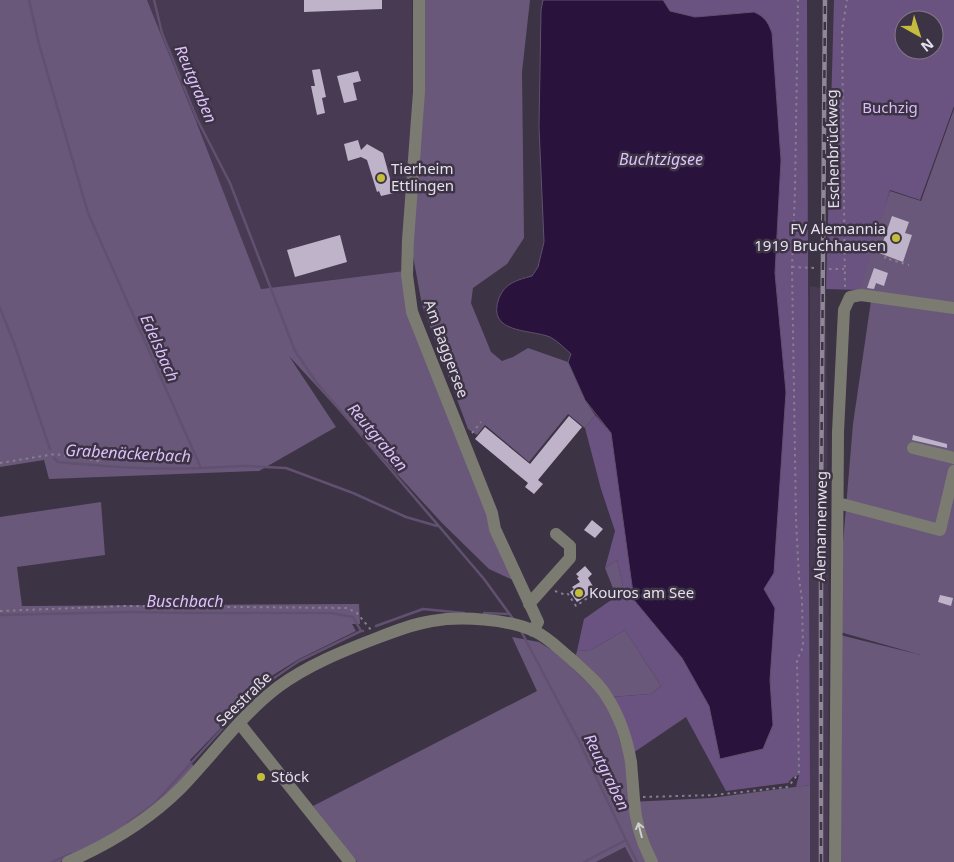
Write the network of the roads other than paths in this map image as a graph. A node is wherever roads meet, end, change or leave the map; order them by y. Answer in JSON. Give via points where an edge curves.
{"nodes":[{"id":1,"x":418,"y":0,"type":"edge"},
{"id":2,"x":954,"y":308,"type":"edge"},
{"id":3,"x":913,"y":448,"type":"dead end"},
{"id":4,"x":954,"y":458,"type":"edge"},
{"id":5,"x":954,"y":471,"type":"edge"},
{"id":6,"x":838,"y":503,"type":"junction"},
{"id":7,"x":556,"y":534,"type":"dead end"},
{"id":8,"x":529,"y":604,"type":"junction"},
{"id":9,"x":530,"y":630,"type":"junction"},
{"id":10,"x":240,"y":724,"type":"junction"},
{"id":11,"x":68,"y":862,"type":"edge"},
{"id":12,"x":350,"y":862,"type":"edge"},
{"id":13,"x":652,"y":862,"type":"edge"},
{"id":14,"x":835,"y":862,"type":"edge"}],
"edges":[{"from":1,"to":8,"type":"street","name":"Am Baggersee","via":[[419,92],[407,275],[412,312],[496,529]]},
{"from":2,"to":6,"type":"street","name":"Alemannenweg","via":[[861,295],[850,297],[844,310]]},
{"from":3,"to":4,"type":"street"},
{"from":5,"to":6,"type":"street","via":[[940,530]]},
{"from":6,"to":14,"type":"street","name":"Alemannenweg"},
{"from":7,"to":8,"type":"street","via":[[570,546],[570,558]]},
{"from":8,"to":9,"type":"street","via":[[538,622]]},
{"from":9,"to":10,"type":"street","name":"Seestraße","via":[[465,619],[433,621],[398,630],[295,676],[261,701]]},
{"from":13,"to":9,"type":"street","name":"Seestraße","one_way":true,"via":[[644,847],[631,763],[617,715],[606,695],[586,672],[547,639]]},
{"from":10,"to":11,"type":"street","name":"Seestraße","via":[[180,789],[148,817],[113,840]]},
{"from":10,"to":12,"type":"street"}]}
